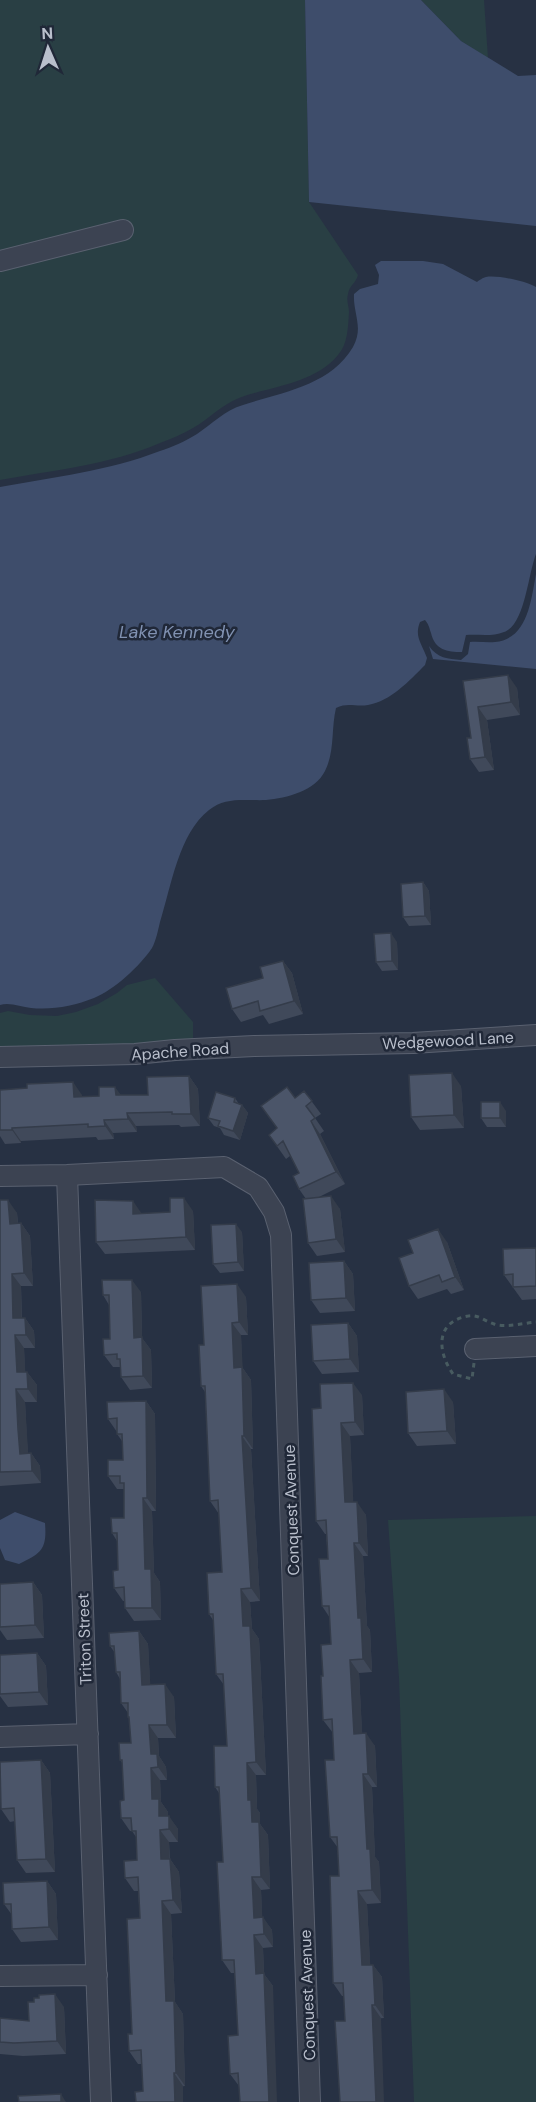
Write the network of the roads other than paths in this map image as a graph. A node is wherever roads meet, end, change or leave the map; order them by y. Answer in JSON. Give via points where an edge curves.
{"nodes":[{"id":1,"x":123,"y":230,"type":"dead end"},
{"id":2,"x":0,"y":261,"type":"edge"},
{"id":3,"x":536,"y":1035,"type":"edge"},
{"id":4,"x":360,"y":1045,"type":"joint"},
{"id":5,"x":0,"y":1057,"type":"edge"},
{"id":6,"x":67,"y":1175,"type":"junction"},
{"id":7,"x":0,"y":1176,"type":"edge"},
{"id":8,"x":536,"y":1346,"type":"edge"},
{"id":9,"x":475,"y":1349,"type":"dead end"},
{"id":10,"x":88,"y":1734,"type":"junction"},
{"id":11,"x":0,"y":1737,"type":"edge"},
{"id":12,"x":97,"y":1975,"type":"junction"},
{"id":13,"x":0,"y":1976,"type":"edge"},
{"id":14,"x":101,"y":2102,"type":"edge"},
{"id":15,"x":310,"y":2102,"type":"edge"}],
"edges":[{"from":1,"to":2,"type":"street"},
{"from":3,"to":4,"type":"street","name":"Wedgewood Lane"},
{"from":4,"to":5,"type":"street","name":"Apache Road"},
{"from":6,"to":7,"type":"street","name":"Conquest Avenue"},
{"from":6,"to":10,"type":"street","name":"Triton Street"},
{"from":6,"to":15,"type":"street","name":"Conquest Avenue","via":[[224,1167],[258,1187],[274,1212],[281,1235]]},
{"from":8,"to":9,"type":"street"},
{"from":10,"to":11,"type":"street"},
{"from":10,"to":12,"type":"street","name":"Triton Street"},
{"from":12,"to":13,"type":"street"},
{"from":12,"to":14,"type":"street","name":"Triton Street"}]}
